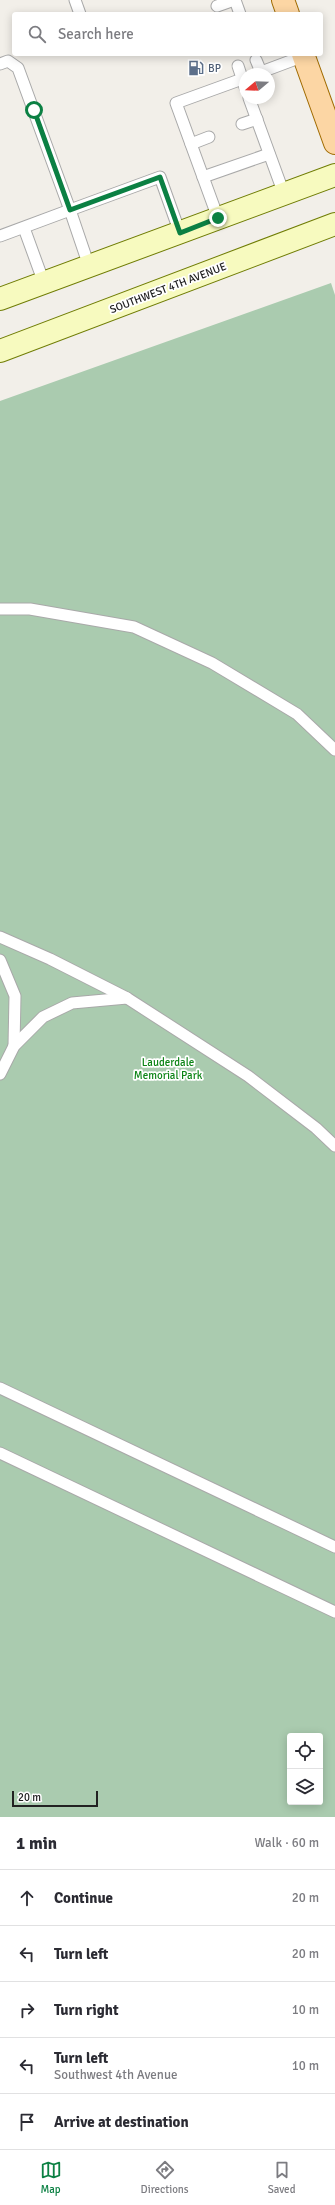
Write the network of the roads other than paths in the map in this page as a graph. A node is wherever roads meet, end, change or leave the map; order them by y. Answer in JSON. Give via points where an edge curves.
{"nodes":[{"id":1,"x":75,"y":0,"type":"edge"},
{"id":2,"x":234,"y":0,"type":"edge"},
{"id":3,"x":283,"y":0,"type":"edge"},
{"id":4,"x":217,"y":7,"type":"edge"},
{"id":5,"x":79,"y":12,"type":"edge"},
{"id":6,"x":239,"y":12,"type":"edge"},
{"id":7,"x":287,"y":12,"type":"edge"},
{"id":8,"x":300,"y":56,"type":"edge"},
{"id":9,"x":303,"y":56,"type":"edge"},
{"id":10,"x":256,"y":60,"type":"dead end"},
{"id":11,"x":0,"y":64,"type":"edge"},
{"id":12,"x":257,"y":68,"type":"edge"},
{"id":13,"x":270,"y":68,"type":"edge"},
{"id":14,"x":239,"y":83,"type":"edge"},
{"id":15,"x":251,"y":104,"type":"edge"},
{"id":16,"x":257,"y":119,"type":"junction"},
{"id":17,"x":242,"y":124,"type":"dead end"},
{"id":18,"x":209,"y":137,"type":"dead end"},
{"id":19,"x":335,"y":142,"type":"edge"},
{"id":20,"x":191,"y":144,"type":"junction"},
{"id":21,"x":270,"y":154,"type":"junction"},
{"id":22,"x":335,"y":175,"type":"edge"},
{"id":23,"x":203,"y":178,"type":"junction"},
{"id":24,"x":284,"y":194,"type":"junction"},
{"id":25,"x":70,"y":210,"type":"junction"},
{"id":26,"x":218,"y":218,"type":"junction"},
{"id":27,"x":335,"y":224,"type":"edge"},
{"id":28,"x":24,"y":228,"type":"junction"},
{"id":29,"x":180,"y":233,"type":"junction"},
{"id":30,"x":0,"y":236,"type":"edge"},
{"id":31,"x":89,"y":266,"type":"junction"},
{"id":32,"x":44,"y":283,"type":"junction"},
{"id":33,"x":0,"y":299,"type":"edge"},
{"id":34,"x":0,"y":351,"type":"edge"},
{"id":35,"x":0,"y":609,"type":"edge"},
{"id":36,"x":335,"y":750,"type":"edge"},
{"id":37,"x":0,"y":937,"type":"edge"},
{"id":38,"x":0,"y":960,"type":"edge"},
{"id":39,"x":127,"y":998,"type":"junction"},
{"id":40,"x":14,"y":1046,"type":"junction"},
{"id":41,"x":0,"y":1074,"type":"edge"},
{"id":42,"x":335,"y":1146,"type":"edge"},
{"id":43,"x":0,"y":1388,"type":"edge"},
{"id":44,"x":0,"y":1453,"type":"edge"},
{"id":45,"x":335,"y":1547,"type":"edge"},
{"id":46,"x":335,"y":1612,"type":"edge"}],
"edges":[{"from":1,"to":5,"type":"lane"},
{"from":2,"to":4,"type":"lane"},
{"from":2,"to":6,"type":"lane"},
{"from":3,"to":7,"type":"main road"},
{"from":8,"to":13,"type":"lane"},
{"from":9,"to":19,"type":"main road"},
{"from":10,"to":12,"type":"lane"},
{"from":11,"to":25,"type":"lane","via":[[8,61],[18,68]]},
{"from":14,"to":20,"type":"lane","via":[[176,103]]},
{"from":15,"to":16,"type":"lane"},
{"from":16,"to":17,"type":"lane"},
{"from":16,"to":21,"type":"lane"},
{"from":18,"to":20,"type":"lane"},
{"from":20,"to":23,"type":"lane"},
{"from":21,"to":23,"type":"lane"},
{"from":21,"to":24,"type":"lane"},
{"from":22,"to":24,"type":"main road"},
{"from":23,"to":26,"type":"lane"},
{"from":24,"to":26,"type":"main road"},
{"from":25,"to":28,"type":"lane"},
{"from":25,"to":29,"type":"lane","via":[[160,177]]},
{"from":25,"to":31,"type":"lane"},
{"from":26,"to":29,"type":"main road"},
{"from":27,"to":34,"type":"main road","name":"SOUTHWEST 4TH AVENUE"},
{"from":28,"to":30,"type":"lane"},
{"from":28,"to":32,"type":"lane"},
{"from":29,"to":31,"type":"main road"},
{"from":31,"to":32,"type":"main road"},
{"from":32,"to":33,"type":"main road"},
{"from":35,"to":36,"type":"lane","via":[[30,609],[134,627],[212,663],[297,714]]},
{"from":37,"to":39,"type":"lane"},
{"from":38,"to":40,"type":"lane","via":[[15,996]]},
{"from":39,"to":40,"type":"lane","via":[[72,1003],[43,1017]]},
{"from":39,"to":42,"type":"lane","via":[[248,1076],[316,1128]]},
{"from":40,"to":41,"type":"lane"},
{"from":43,"to":45,"type":"lane"},
{"from":44,"to":46,"type":"lane"}]}
